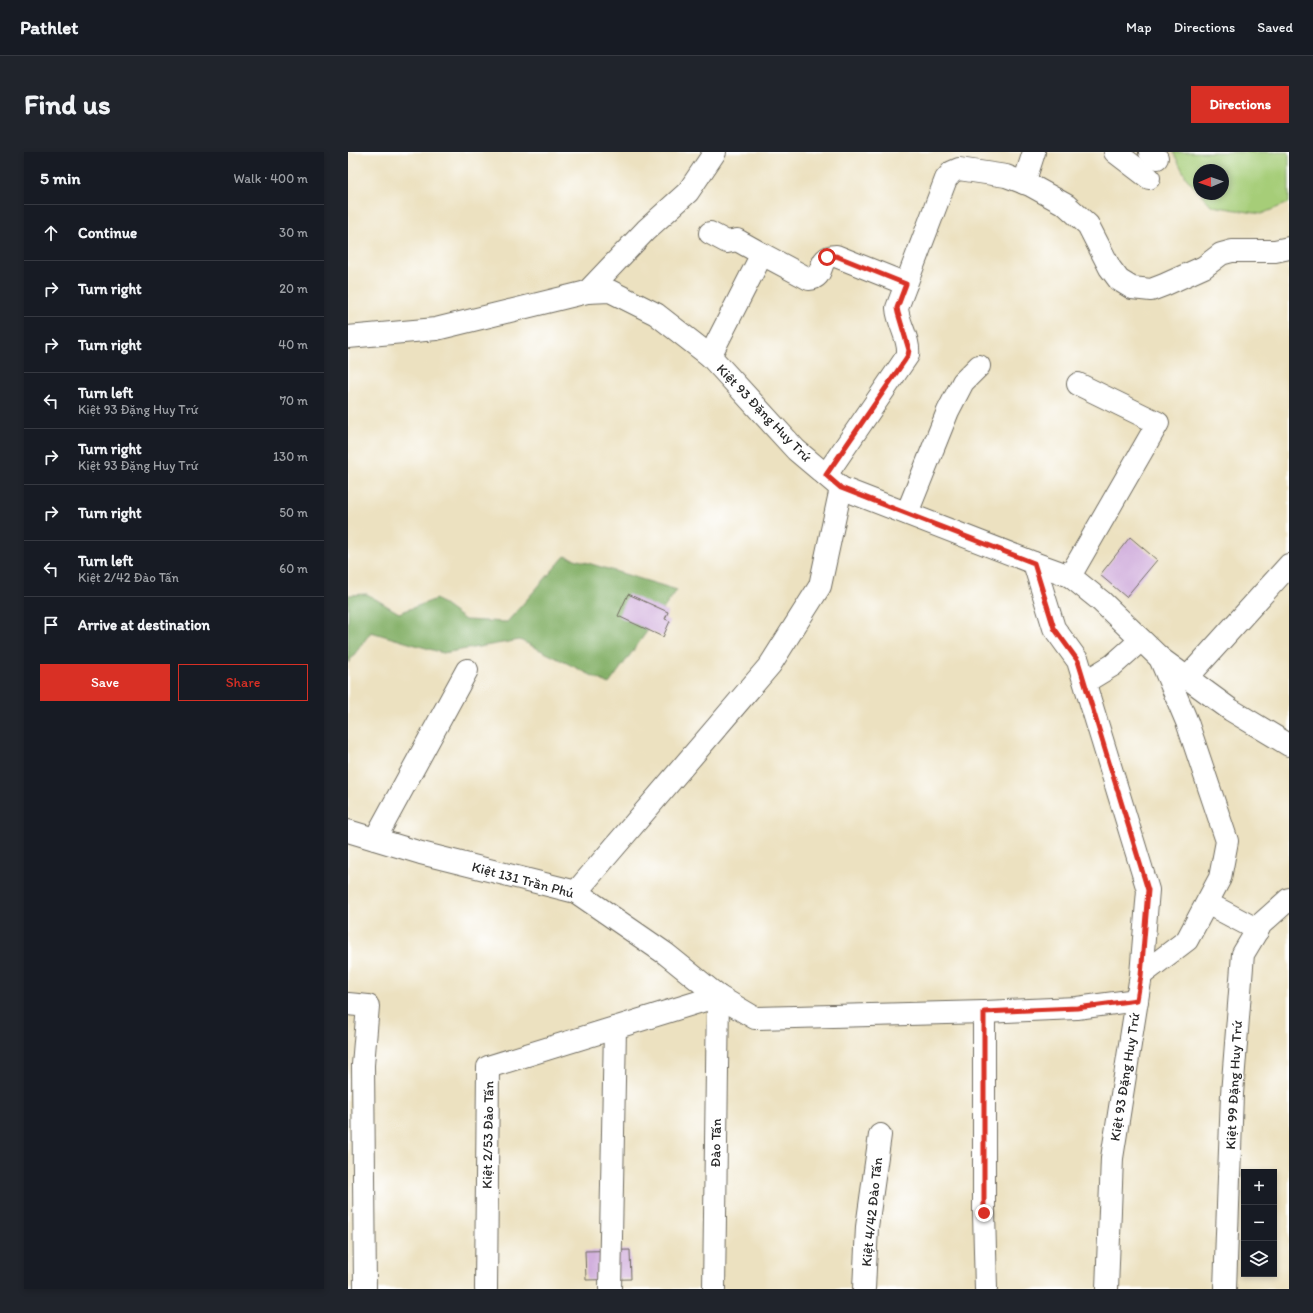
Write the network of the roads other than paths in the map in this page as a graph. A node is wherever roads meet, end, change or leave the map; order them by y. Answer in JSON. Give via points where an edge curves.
{"nodes":[{"id":1,"x":715,"y":152,"type":"edge"},
{"id":2,"x":1034,"y":152,"type":"edge"},
{"id":3,"x":1115,"y":152,"type":"edge"},
{"id":4,"x":1152,"y":163,"type":"edge"},
{"id":5,"x":1024,"y":183,"type":"junction"},
{"id":6,"x":710,"y":233,"type":"dead end"},
{"id":7,"x":1289,"y":248,"type":"edge"},
{"id":8,"x":762,"y":254,"type":"junction"},
{"id":9,"x":906,"y":284,"type":"junction"},
{"id":10,"x":587,"y":292,"type":"junction"},
{"id":11,"x":348,"y":337,"type":"edge"},
{"id":12,"x":710,"y":356,"type":"junction"},
{"id":13,"x":979,"y":366,"type":"dead end"},
{"id":14,"x":1078,"y":384,"type":"dead end"},
{"id":15,"x":834,"y":481,"type":"junction"},
{"id":16,"x":907,"y":513,"type":"junction"},
{"id":17,"x":1034,"y":563,"type":"junction"},
{"id":18,"x":1289,"y":565,"type":"edge"},
{"id":19,"x":1070,"y":576,"type":"junction"},
{"id":20,"x":1141,"y":640,"type":"junction"},
{"id":21,"x":1160,"y":658,"type":"junction"},
{"id":22,"x":467,"y":670,"type":"dead end"},
{"id":23,"x":1187,"y":678,"type":"junction"},
{"id":24,"x":1084,"y":682,"type":"junction"},
{"id":25,"x":1289,"y":745,"type":"edge"},
{"id":26,"x":348,"y":830,"type":"edge"},
{"id":27,"x":375,"y":839,"type":"junction"},
{"id":28,"x":576,"y":892,"type":"junction"},
{"id":29,"x":1289,"y":899,"type":"edge"},
{"id":30,"x":1206,"y":903,"type":"junction"},
{"id":31,"x":1258,"y":930,"type":"junction"},
{"id":32,"x":1141,"y":976,"type":"junction"},
{"id":33,"x":718,"y":996,"type":"junction"},
{"id":34,"x":1137,"y":1000,"type":"junction"},
{"id":35,"x":348,"y":1004,"type":"edge"},
{"id":36,"x":984,"y":1012,"type":"junction"},
{"id":37,"x":615,"y":1028,"type":"junction"},
{"id":38,"x":880,"y":1135,"type":"dead end"},
{"id":39,"x":365,"y":1289,"type":"edge"},
{"id":40,"x":486,"y":1289,"type":"edge"},
{"id":41,"x":610,"y":1289,"type":"edge"},
{"id":42,"x":714,"y":1289,"type":"edge"},
{"id":43,"x":864,"y":1289,"type":"edge"},
{"id":44,"x":986,"y":1289,"type":"edge"},
{"id":45,"x":1107,"y":1289,"type":"edge"},
{"id":46,"x":1226,"y":1289,"type":"edge"}],
"edges":[{"from":1,"to":10,"type":"street","via":[[688,192],[646,230]]},
{"from":2,"to":5,"type":"street"},
{"from":3,"to":4,"type":"street"},
{"from":5,"to":7,"type":"street","via":[[1066,205],[1088,225],[1110,268],[1119,280],[1132,288],[1151,290],[1204,268],[1226,252],[1275,251]]},
{"from":5,"to":9,"type":"street","via":[[1006,176],[959,169],[952,172],[946,179]]},
{"from":6,"to":8,"type":"street","via":[[727,242],[737,240]]},
{"from":8,"to":9,"type":"street","via":[[809,279],[817,277],[827,257],[836,256]]},
{"from":8,"to":12,"type":"street"},
{"from":9,"to":15,"type":"street","via":[[897,308],[908,345],[908,355]]},
{"from":10,"to":11,"type":"street","name":"Kiệt 93 Đặng Huy Trứ","via":[[436,329]]},
{"from":10,"to":12,"type":"street","name":"Kiệt 93 Đặng Huy Trứ","via":[[610,291],[656,314]]},
{"from":12,"to":15,"type":"street","name":"Kiệt 93 Đặng Huy Trứ","via":[[796,450]]},
{"from":13,"to":16,"type":"street","via":[[963,382],[948,411]]},
{"from":14,"to":19,"type":"street","via":[[1158,423]]},
{"from":15,"to":16,"type":"street","name":"Kiệt 93 Đặng Huy Trứ"},
{"from":15,"to":28,"type":"street","via":[[820,586],[770,665]]},
{"from":16,"to":17,"type":"street","name":"Kiệt 93 Đặng Huy Trứ"},
{"from":17,"to":19,"type":"street"},
{"from":17,"to":24,"type":"street","name":"Kiệt 93 Đặng Huy Trứ","via":[[1054,628],[1078,661]]},
{"from":18,"to":23,"type":"street"},
{"from":19,"to":20,"type":"street","via":[[1101,601]]},
{"from":20,"to":21,"type":"street"},
{"from":20,"to":24,"type":"street","via":[[1113,665]]},
{"from":21,"to":23,"type":"street"},
{"from":21,"to":30,"type":"street","via":[[1187,722],[1227,841],[1220,878]]},
{"from":22,"to":27,"type":"street"},
{"from":23,"to":25,"type":"street","via":[[1231,710]]},
{"from":24,"to":32,"type":"street","name":"Kiệt 93 Đặng Huy Trứ","via":[[1148,890]]},
{"from":26,"to":27,"type":"street","name":"Kiệt 131 Trần Phú"},
{"from":27,"to":28,"type":"street","name":"Kiệt 131 Trần Phú"},
{"from":28,"to":33,"type":"street","name":"Kiệt 131 Trần Phú","via":[[666,954]]},
{"from":29,"to":31,"type":"street","name":"Kiệt 99 Đặng Huy Trứ"},
{"from":30,"to":31,"type":"street"},
{"from":30,"to":32,"type":"street","via":[[1187,940]]},
{"from":31,"to":46,"type":"street","name":"Kiệt 99 Đặng Huy Trứ","via":[[1243,954],[1232,1094]]},
{"from":32,"to":34,"type":"street","name":"Kiệt 93 Đặng Huy Trứ"},
{"from":33,"to":36,"type":"street","name":"Kiệt 131 Trần Phú","via":[[755,1018]]},
{"from":33,"to":37,"type":"street","name":"Kiệt 2/53 Đào Tấn"},
{"from":33,"to":42,"type":"street","name":"Đào Tấn"},
{"from":34,"to":36,"type":"street","name":"Kiệt 131 Trần Phú","via":[[1077,1008]]},
{"from":34,"to":45,"type":"street","name":"Kiệt 93 Đặng Huy Trứ","via":[[1112,1158]]},
{"from":35,"to":39,"type":"street","via":[[368,1006],[363,1065]]},
{"from":36,"to":44,"type":"street"},
{"from":37,"to":40,"type":"street","name":"Kiệt 2/53 Đào Tấn","via":[[488,1066]]},
{"from":37,"to":41,"type":"street"},
{"from":38,"to":43,"type":"street","name":"Kiệt 4/42 Đào Tấn","via":[[867,1227]]}]}
